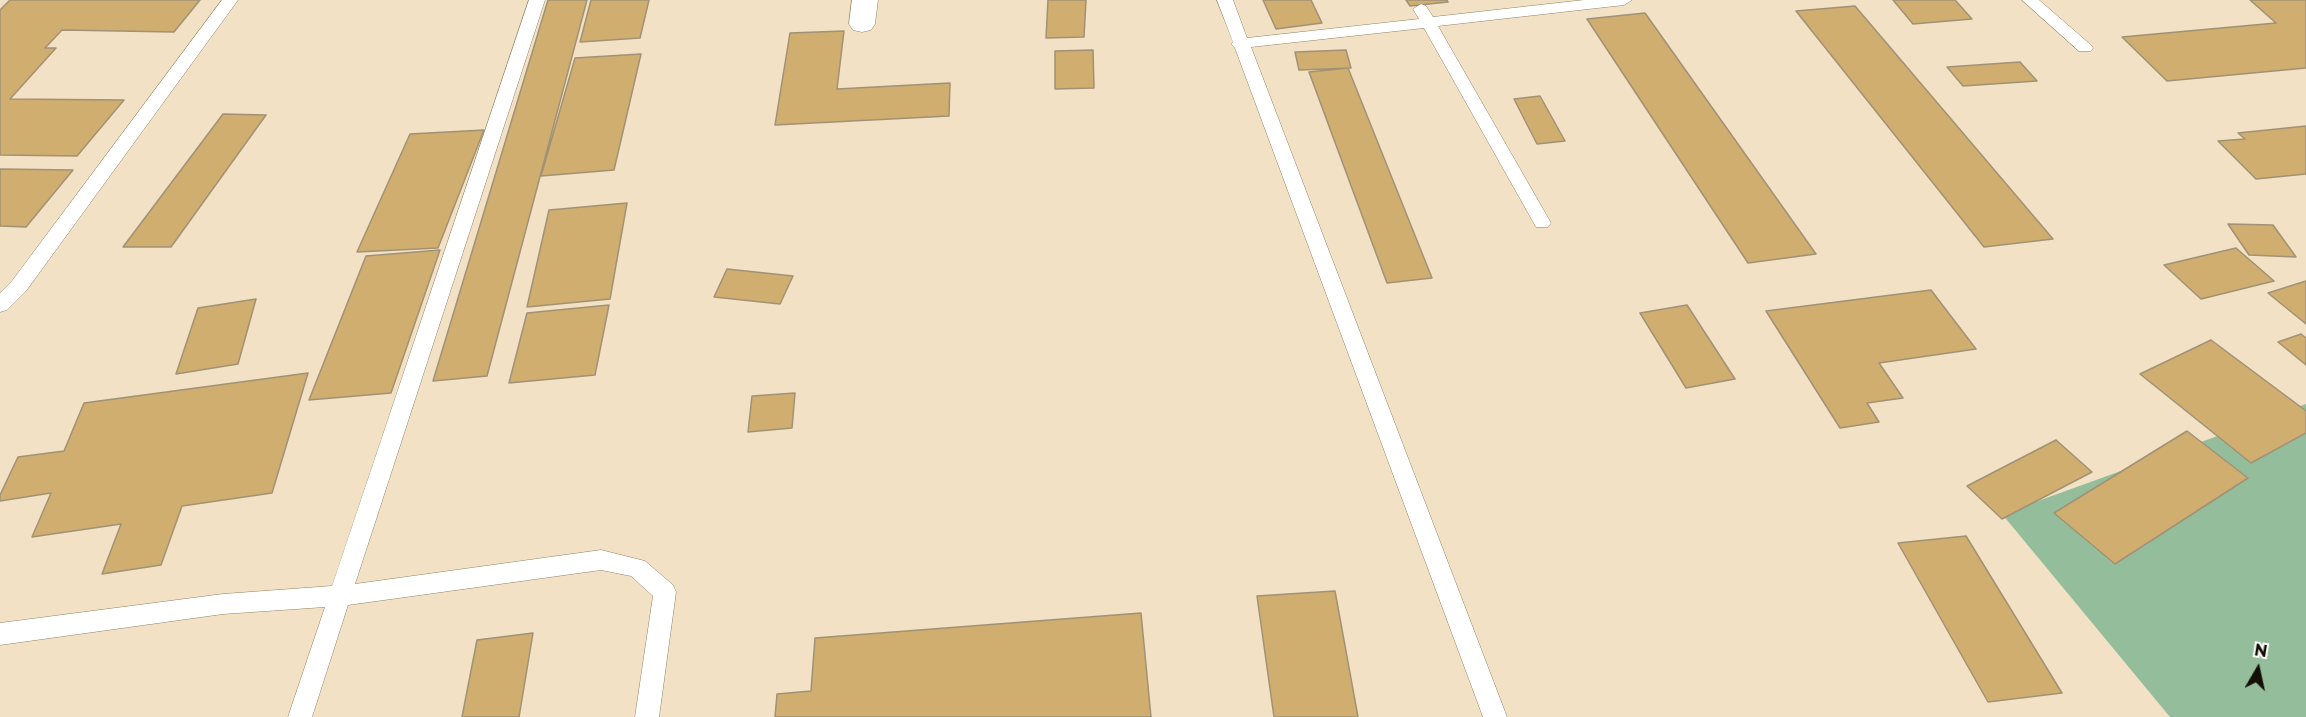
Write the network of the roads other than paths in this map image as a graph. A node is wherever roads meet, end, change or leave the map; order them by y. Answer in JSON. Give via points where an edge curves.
{"nodes":[{"id":1,"x":230,"y":0,"type":"edge"},
{"id":2,"x":537,"y":0,"type":"edge"},
{"id":3,"x":1225,"y":0,"type":"edge"},
{"id":4,"x":1624,"y":0,"type":"edge"},
{"id":5,"x":2030,"y":0,"type":"edge"},
{"id":6,"x":1607,"y":4,"type":"edge"},
{"id":7,"x":1424,"y":16,"type":"junction"},
{"id":8,"x":1239,"y":44,"type":"junction"},
{"id":9,"x":2085,"y":48,"type":"dead end"},
{"id":10,"x":1542,"y":223,"type":"dead end"},
{"id":11,"x":9,"y":287,"type":"edge"},
{"id":12,"x":0,"y":305,"type":"edge"},
{"id":13,"x":340,"y":596,"type":"junction"},
{"id":14,"x":0,"y":634,"type":"edge"},
{"id":15,"x":300,"y":717,"type":"edge"},
{"id":16,"x":647,"y":717,"type":"edge"},
{"id":17,"x":1495,"y":717,"type":"edge"}],
"edges":[{"from":1,"to":11,"type":"lane"},
{"from":2,"to":13,"type":"lane"},
{"from":3,"to":8,"type":"lane"},
{"from":4,"to":6,"type":"lane"},
{"from":5,"to":9,"type":"lane"},
{"from":6,"to":7,"type":"lane"},
{"from":7,"to":8,"type":"lane"},
{"from":7,"to":10,"type":"lane"},
{"from":8,"to":17,"type":"lane"},
{"from":11,"to":12,"type":"lane"},
{"from":13,"to":14,"type":"lane","via":[[223,604]]},
{"from":13,"to":15,"type":"lane"},
{"from":13,"to":16,"type":"lane","via":[[601,560],[637,568],[665,592]]}]}
